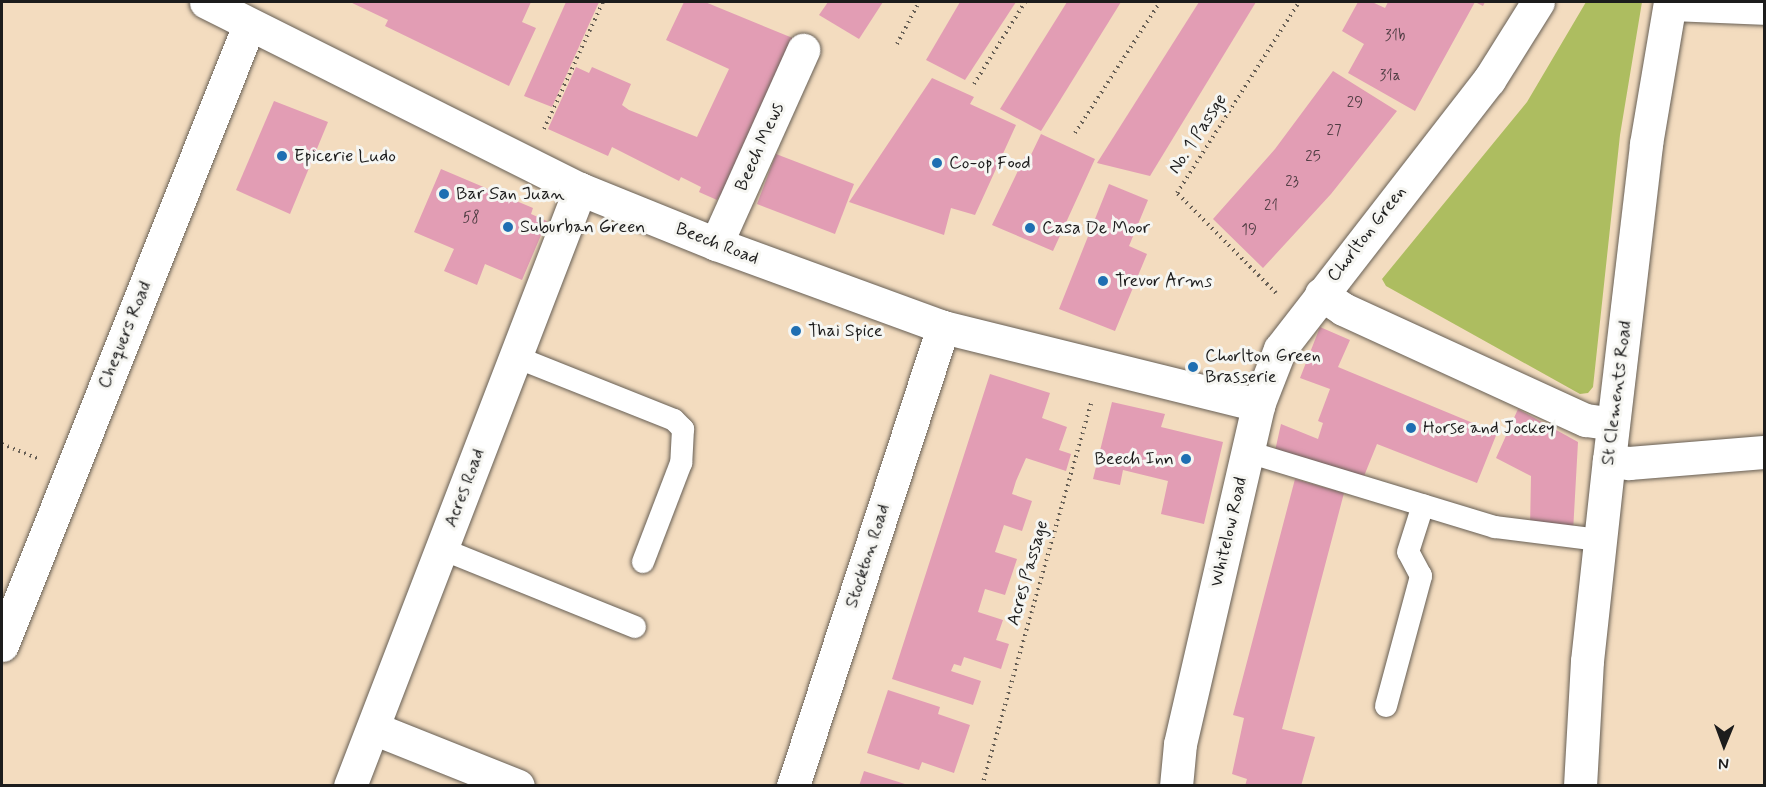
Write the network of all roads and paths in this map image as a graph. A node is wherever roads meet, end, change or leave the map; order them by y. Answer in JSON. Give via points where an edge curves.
{"nodes":[{"id":1,"x":206,"y":2,"type":"edge"},
{"id":2,"x":603,"y":2,"type":"edge"},
{"id":3,"x":919,"y":2,"type":"edge"},
{"id":4,"x":1024,"y":2,"type":"edge"},
{"id":5,"x":1160,"y":2,"type":"edge"},
{"id":6,"x":1299,"y":2,"type":"edge"},
{"id":7,"x":1539,"y":2,"type":"edge"},
{"id":8,"x":1670,"y":3,"type":"edge"},
{"id":9,"x":1764,"y":8,"type":"edge"},
{"id":10,"x":249,"y":25,"type":"junction"},
{"id":11,"x":897,"y":44,"type":"dead end"},
{"id":12,"x":803,"y":50,"type":"dead end"},
{"id":13,"x":974,"y":84,"type":"dead end"},
{"id":14,"x":1075,"y":133,"type":"dead end"},
{"id":15,"x":528,"y":164,"type":"junction"},
{"id":16,"x":580,"y":189,"type":"junction"},
{"id":17,"x":716,"y":244,"type":"junction"},
{"id":18,"x":1311,"y":306,"type":"junction"},
{"id":19,"x":943,"y":327,"type":"junction"},
{"id":20,"x":516,"y":357,"type":"junction"},
{"id":21,"x":1101,"y":367,"type":"junction"},
{"id":22,"x":1258,"y":405,"type":"junction"},
{"id":23,"x":1613,"y":424,"type":"junction"},
{"id":24,"x":1248,"y":452,"type":"junction"},
{"id":25,"x":1764,"y":452,"type":"edge"},
{"id":26,"x":1608,"y":460,"type":"junction"},
{"id":27,"x":1423,"y":505,"type":"junction"},
{"id":28,"x":1600,"y":540,"type":"junction"},
{"id":29,"x":442,"y":549,"type":"junction"},
{"id":30,"x":643,"y":562,"type":"dead end"},
{"id":31,"x":635,"y":627,"type":"dead end"},
{"id":32,"x":2,"y":645,"type":"edge"},
{"id":33,"x":1386,"y":706,"type":"dead end"},
{"id":34,"x":373,"y":728,"type":"junction"},
{"id":35,"x":350,"y":786,"type":"edge"},
{"id":36,"x":518,"y":786,"type":"edge"},
{"id":37,"x":793,"y":786,"type":"edge"},
{"id":38,"x":982,"y":786,"type":"edge"},
{"id":39,"x":1176,"y":786,"type":"edge"},
{"id":40,"x":1580,"y":786,"type":"edge"}],
"edges":[{"from":1,"to":10,"type":"street","name":"Beech Road"},
{"from":2,"to":15,"type":"path"},
{"from":3,"to":11,"type":"path"},
{"from":4,"to":13,"type":"path"},
{"from":5,"to":14,"type":"path"},
{"from":6,"to":18,"type":"path","name":"No. 1 Passge","via":[[1177,193]]},
{"from":7,"to":18,"type":"street","name":"Chorlton Green","via":[[1489,80]]},
{"from":8,"to":9,"type":"street"},
{"from":8,"to":23,"type":"street","name":"St Clements Road","via":[[1646,144]]},
{"from":10,"to":15,"type":"street","name":"Beech Road"},
{"from":10,"to":32,"type":"street","name":"Chequers Road"},
{"from":12,"to":17,"type":"street","name":"Beech Mews"},
{"from":15,"to":16,"type":"street","name":"Beech Road"},
{"from":16,"to":17,"type":"street","name":"Beech Road"},
{"from":16,"to":20,"type":"street","name":"Acres Road"},
{"from":17,"to":19,"type":"street","name":"Beech Road"},
{"from":18,"to":22,"type":"street","name":"Whitelow Road","via":[[1280,350]]},
{"from":18,"to":23,"type":"street","name":"Chorlton Green","via":[[1343,309],[1586,420]]},
{"from":19,"to":21,"type":"street","name":"Beech Road"},
{"from":19,"to":37,"type":"street","name":"Stockton Road"},
{"from":20,"to":29,"type":"street","name":"Acres Road"},
{"from":20,"to":30,"type":"lane","via":[[674,420],[683,429],[681,463]]},
{"from":21,"to":22,"type":"street","name":"Beech Road"},
{"from":21,"to":38,"type":"path","name":"Acres Passage"},
{"from":22,"to":24,"type":"street","name":"Whitelow Road"},
{"from":23,"to":26,"type":"street","name":"St Clements Road"},
{"from":24,"to":27,"type":"lane"},
{"from":24,"to":39,"type":"street","name":"Whitelow Road","via":[[1180,744]]},
{"from":25,"to":26,"type":"street","via":[[1629,463]]},
{"from":26,"to":28,"type":"street","name":"St Clements Road"},
{"from":27,"to":28,"type":"lane","via":[[1495,527]]},
{"from":27,"to":33,"type":"lane","via":[[1408,552],[1421,576]]},
{"from":28,"to":40,"type":"street","name":"St Clements Road","via":[[1587,661]]},
{"from":29,"to":31,"type":"lane"},
{"from":29,"to":34,"type":"street","name":"Acres Road"},
{"from":34,"to":35,"type":"street","name":"Acres Road"},
{"from":34,"to":36,"type":"street"}]}
